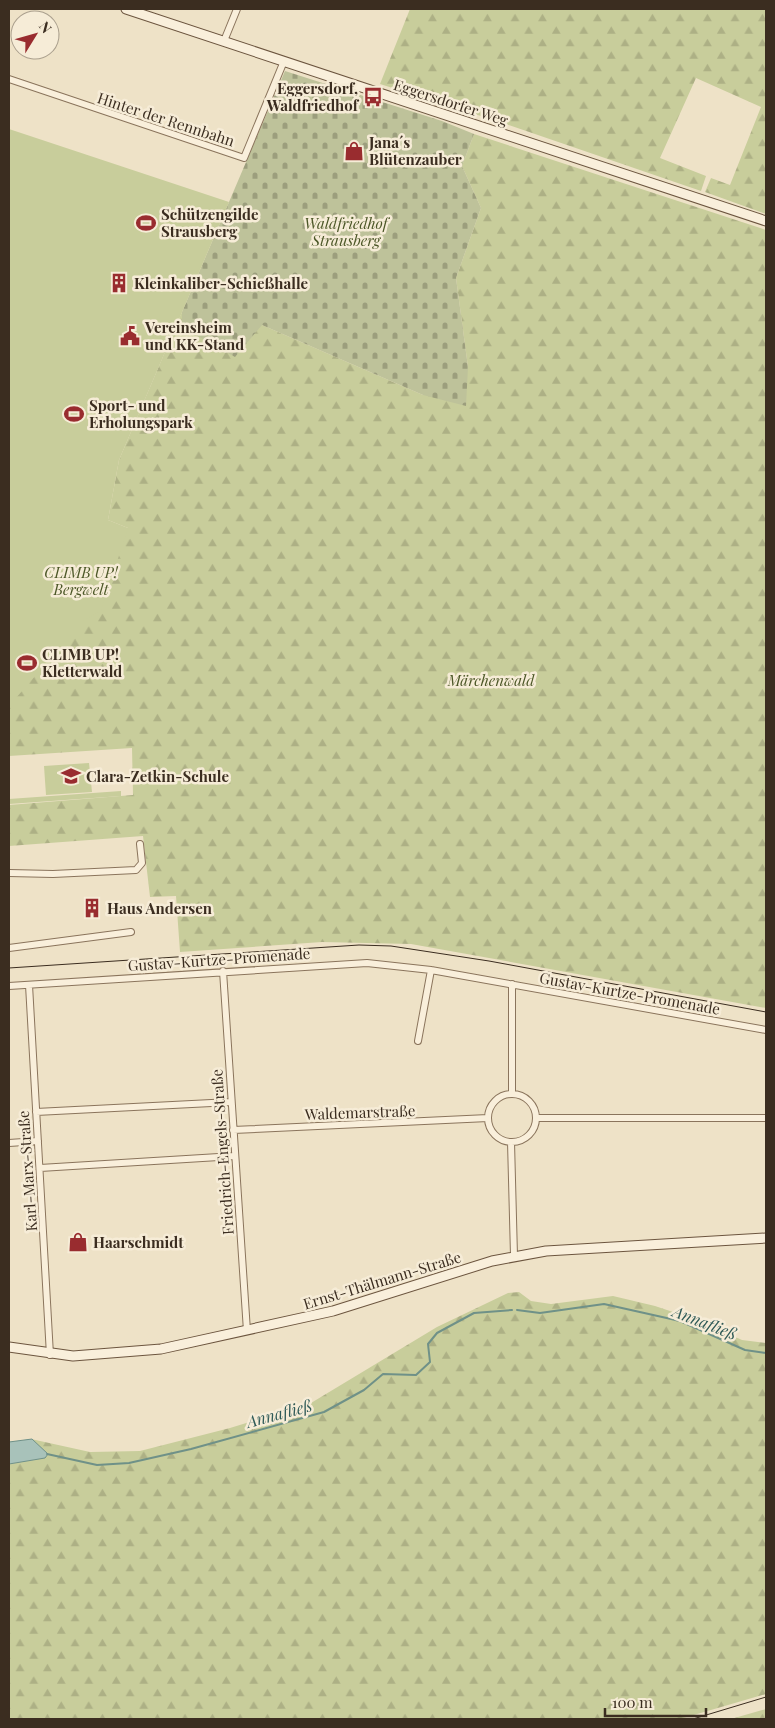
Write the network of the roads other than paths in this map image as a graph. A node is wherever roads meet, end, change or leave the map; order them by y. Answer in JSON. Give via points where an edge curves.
{"nodes":[{"id":1,"x":126,"y":9,"type":"edge"},
{"id":2,"x":237,"y":9,"type":"edge"},
{"id":3,"x":224,"y":41,"type":"junction"},
{"id":4,"x":284,"y":61,"type":"junction"},
{"id":5,"x":9,"y":79,"type":"edge"},
{"id":6,"x":766,"y":221,"type":"edge"},
{"id":7,"x":140,"y":844,"type":"dead end"},
{"id":8,"x":9,"y":873,"type":"edge"},
{"id":9,"x":132,"y":932,"type":"dead end"},
{"id":10,"x":9,"y":948,"type":"edge"},
{"id":11,"x":431,"y":970,"type":"junction"},
{"id":12,"x":223,"y":971,"type":"junction"},
{"id":13,"x":512,"y":984,"type":"junction"},
{"id":14,"x":29,"y":985,"type":"junction"},
{"id":15,"x":9,"y":986,"type":"edge"},
{"id":16,"x":766,"y":1030,"type":"edge"},
{"id":17,"x":418,"y":1040,"type":"dead end"},
{"id":18,"x":512,"y":1094,"type":"junction"},
{"id":19,"x":231,"y":1102,"type":"junction"},
{"id":20,"x":36,"y":1112,"type":"junction"},
{"id":21,"x":488,"y":1118,"type":"junction"},
{"id":22,"x":536,"y":1118,"type":"junction"},
{"id":23,"x":766,"y":1118,"type":"edge"},
{"id":24,"x":233,"y":1130,"type":"junction"},
{"id":25,"x":38,"y":1141,"type":"junction"},
{"id":26,"x":511,"y":1142,"type":"junction"},
{"id":27,"x":9,"y":1143,"type":"edge"},
{"id":28,"x":235,"y":1156,"type":"junction"},
{"id":29,"x":40,"y":1168,"type":"junction"},
{"id":30,"x":766,"y":1238,"type":"edge"},
{"id":31,"x":514,"y":1256,"type":"junction"},
{"id":32,"x":247,"y":1332,"type":"junction"},
{"id":33,"x":9,"y":1347,"type":"edge"},
{"id":34,"x":50,"y":1355,"type":"junction"}],
"edges":[{"from":1,"to":3,"type":"main road","name":"Eggersdorfer Weg"},
{"from":2,"to":3,"type":"street"},
{"from":3,"to":4,"type":"main road","name":"Eggersdorfer Weg"},
{"from":4,"to":5,"type":"street","name":"Hinter der Rennbahn","via":[[244,158]]},
{"from":4,"to":6,"type":"main road","name":"Eggersdorfer Weg"},
{"from":7,"to":8,"type":"street","via":[[142,863],[136,870]]},
{"from":9,"to":10,"type":"street"},
{"from":11,"to":12,"type":"street","name":"Gustav-Kurtze-Promenade","via":[[367,963]]},
{"from":11,"to":13,"type":"street","name":"Gustav-Kurtze-Promenade"},
{"from":11,"to":17,"type":"street"},
{"from":12,"to":14,"type":"street","name":"Gustav-Kurtze-Promenade"},
{"from":12,"to":19,"type":"street","name":"Friedrich-Engels-Straße"},
{"from":13,"to":16,"type":"street","name":"Gustav-Kurtze-Promenade"},
{"from":13,"to":18,"type":"street"},
{"from":14,"to":15,"type":"street","name":"Gustav-Kurtze-Promenade"},
{"from":14,"to":20,"type":"street","name":"Karl-Marx-Straße"},
{"from":18,"to":21,"type":"street","via":[[493,1102]]},
{"from":18,"to":22,"type":"street","via":[[530,1103]]},
{"from":19,"to":20,"type":"street"},
{"from":19,"to":24,"type":"street","name":"Friedrich-Engels-Straße"},
{"from":20,"to":25,"type":"street","name":"Karl-Marx-Straße"},
{"from":21,"to":24,"type":"street","name":"Waldemarstraße"},
{"from":21,"to":26,"type":"street","via":[[492,1132]]},
{"from":22,"to":23,"type":"street"},
{"from":22,"to":26,"type":"street","via":[[531,1132]]},
{"from":24,"to":28,"type":"street","name":"Friedrich-Engels-Straße"},
{"from":25,"to":27,"type":"street"},
{"from":25,"to":29,"type":"street","name":"Karl-Marx-Straße"},
{"from":26,"to":31,"type":"street"},
{"from":28,"to":29,"type":"street"},
{"from":28,"to":32,"type":"street","name":"Friedrich-Engels-Straße"},
{"from":29,"to":34,"type":"street","name":"Karl-Marx-Straße"},
{"from":30,"to":31,"type":"main road","name":"Ernst-Thälmann-Straße","via":[[546,1251]]},
{"from":31,"to":32,"type":"main road","name":"Ernst-Thälmann-Straße","via":[[333,1311]]},
{"from":32,"to":34,"type":"main road","name":"Ernst-Thälmann-Straße","via":[[142,1352]]},
{"from":33,"to":34,"type":"main road","name":"Ernst-Thälmann-Straße"}]}
